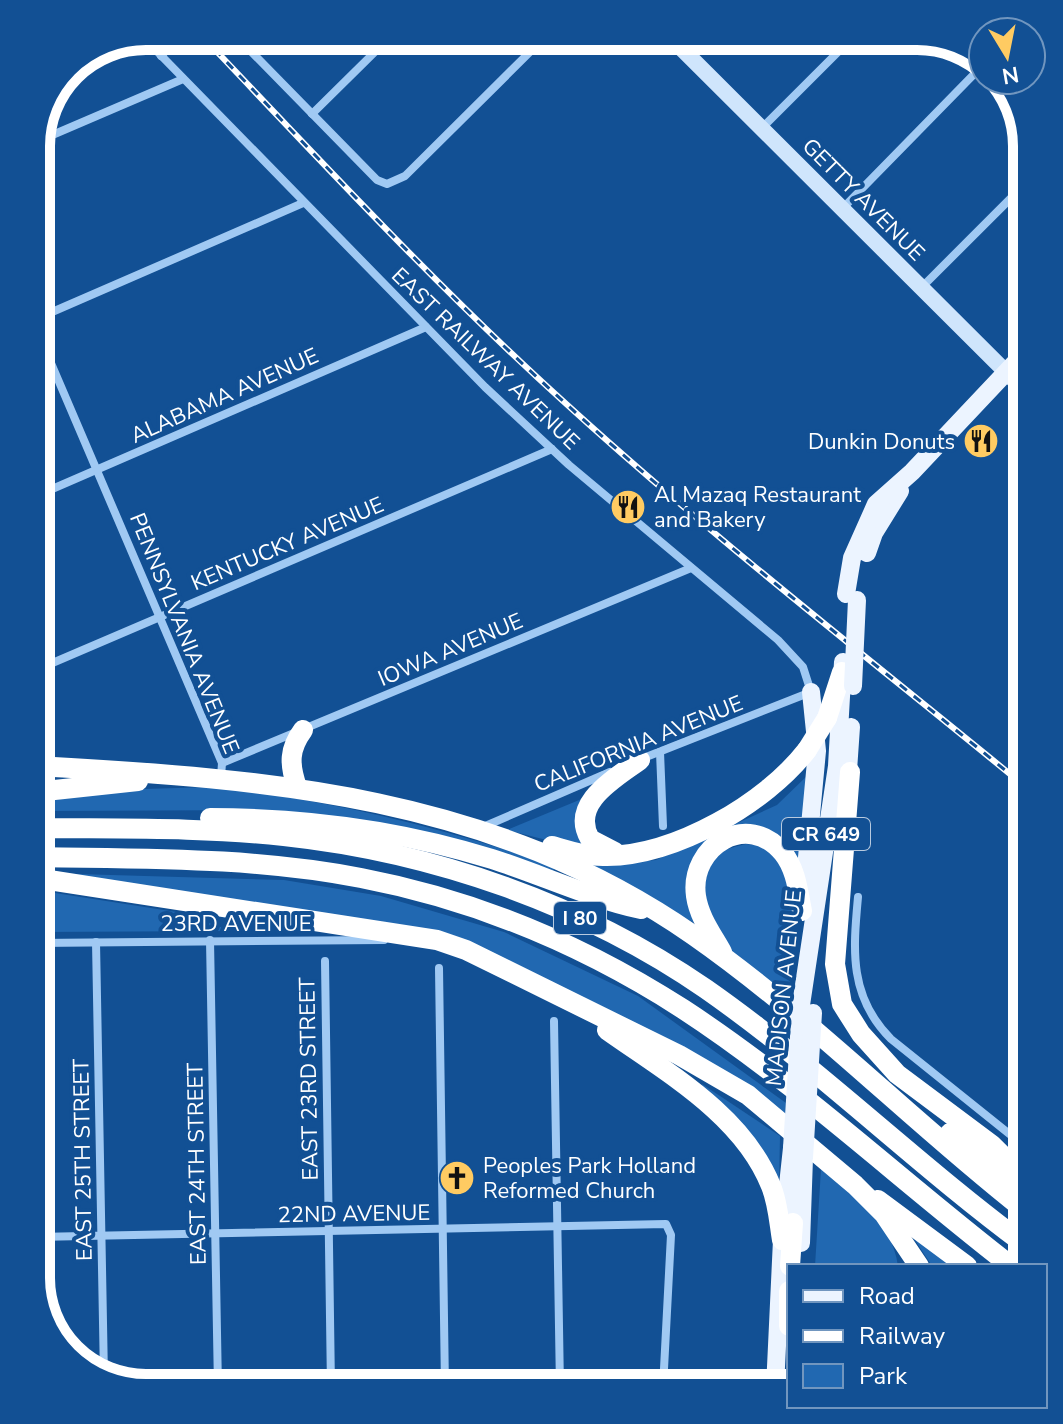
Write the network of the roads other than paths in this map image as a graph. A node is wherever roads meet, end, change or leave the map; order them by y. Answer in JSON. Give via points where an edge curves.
{"nodes":[{"id":1,"x":155,"y":50,"type":"edge"},
{"id":2,"x":167,"y":50,"type":"edge"},
{"id":3,"x":250,"y":50,"type":"edge"},
{"id":4,"x":377,"y":50,"type":"edge"},
{"id":5,"x":532,"y":50,"type":"edge"},
{"id":6,"x":840,"y":50,"type":"edge"},
{"id":7,"x":685,"y":51,"type":"edge"},
{"id":8,"x":161,"y":56,"type":"junction"},
{"id":9,"x":183,"y":79,"type":"junction"},
{"id":10,"x":967,"y":81,"type":"edge"},
{"id":11,"x":312,"y":114,"type":"junction"},
{"id":12,"x":762,"y":128,"type":"junction"},
{"id":13,"x":51,"y":136,"type":"edge"},
{"id":14,"x":1013,"y":196,"type":"edge"},
{"id":15,"x":303,"y":203,"type":"junction"},
{"id":16,"x":842,"y":209,"type":"junction"},
{"id":17,"x":921,"y":288,"type":"junction"},
{"id":18,"x":50,"y":313,"type":"edge"},
{"id":19,"x":426,"y":327,"type":"junction"},
{"id":20,"x":50,"y":360,"type":"edge"},
{"id":21,"x":1013,"y":364,"type":"edge"},
{"id":22,"x":1005,"y":372,"type":"junction"},
{"id":23,"x":1013,"y":380,"type":"edge"},
{"id":24,"x":552,"y":449,"type":"junction"},
{"id":25,"x":98,"y":470,"type":"junction"},
{"id":26,"x":50,"y":490,"type":"edge"},
{"id":27,"x":691,"y":568,"type":"junction"},
{"id":28,"x":160,"y":617,"type":"junction"},
{"id":29,"x":50,"y":664,"type":"edge"},
{"id":30,"x":846,"y":673,"type":"junction"},
{"id":31,"x":811,"y":692,"type":"junction"},
{"id":32,"x":303,"y":730,"type":"junction"},
{"id":33,"x":660,"y":752,"type":"junction"},
{"id":34,"x":640,"y":760,"type":"junction"},
{"id":35,"x":50,"y":767,"type":"edge"},
{"id":36,"x":222,"y":770,"type":"junction"},
{"id":37,"x":850,"y":772,"type":"junction"},
{"id":38,"x":198,"y":775,"type":"junction"},
{"id":39,"x":297,"y":787,"type":"junction"},
{"id":40,"x":50,"y":791,"type":"edge"},
{"id":41,"x":50,"y":818,"type":"edge"},
{"id":42,"x":663,"y":826,"type":"dead end"},
{"id":43,"x":50,"y":828,"type":"edge"},
{"id":44,"x":478,"y":829,"type":"junction"},
{"id":45,"x":501,"y":837,"type":"junction"},
{"id":46,"x":631,"y":854,"type":"junction"},
{"id":47,"x":50,"y":857,"type":"edge"},
{"id":48,"x":50,"y":880,"type":"edge"},
{"id":49,"x":858,"y":897,"type":"dead end"},
{"id":50,"x":802,"y":911,"type":"junction"},
{"id":51,"x":657,"y":912,"type":"junction"},
{"id":52,"x":210,"y":940,"type":"junction"},
{"id":53,"x":437,"y":940,"type":"junction"},
{"id":54,"x":96,"y":942,"type":"junction"},
{"id":55,"x":50,"y":943,"type":"edge"},
{"id":56,"x":726,"y":959,"type":"junction"},
{"id":57,"x":325,"y":961,"type":"dead end"},
{"id":58,"x":439,"y":968,"type":"dead end"},
{"id":59,"x":558,"y":995,"type":"junction"},
{"id":60,"x":807,"y":1009,"type":"junction"},
{"id":61,"x":554,"y":1021,"type":"dead end"},
{"id":62,"x":870,"y":1077,"type":"junction"},
{"id":63,"x":1013,"y":1137,"type":"edge"},
{"id":64,"x":798,"y":1153,"type":"junction"},
{"id":65,"x":1013,"y":1166,"type":"edge"},
{"id":66,"x":1013,"y":1181,"type":"edge"},
{"id":67,"x":855,"y":1185,"type":"junction"},
{"id":68,"x":1013,"y":1200,"type":"edge"},
{"id":69,"x":786,"y":1205,"type":"junction"},
{"id":70,"x":558,"y":1227,"type":"junction"},
{"id":71,"x":443,"y":1229,"type":"junction"},
{"id":72,"x":802,"y":1230,"type":"joint"},
{"id":73,"x":328,"y":1231,"type":"junction"},
{"id":74,"x":215,"y":1233,"type":"junction"},
{"id":75,"x":102,"y":1235,"type":"junction"},
{"id":76,"x":1013,"y":1235,"type":"edge"},
{"id":77,"x":898,"y":1236,"type":"junction"},
{"id":78,"x":50,"y":1237,"type":"edge"},
{"id":79,"x":782,"y":1240,"type":"junction"},
{"id":80,"x":790,"y":1264,"type":"edge"},
{"id":81,"x":802,"y":1264,"type":"edge"},
{"id":82,"x":902,"y":1264,"type":"edge"},
{"id":83,"x":918,"y":1264,"type":"edge"},
{"id":84,"x":964,"y":1264,"type":"edge"},
{"id":85,"x":1008,"y":1264,"type":"edge"},
{"id":86,"x":104,"y":1364,"type":"edge"},
{"id":87,"x":218,"y":1374,"type":"edge"},
{"id":88,"x":331,"y":1374,"type":"edge"},
{"id":89,"x":445,"y":1374,"type":"edge"},
{"id":90,"x":560,"y":1374,"type":"edge"},
{"id":91,"x":664,"y":1374,"type":"edge"},
{"id":92,"x":776,"y":1374,"type":"edge"}],
"edges":[{"from":1,"to":8,"type":"street","name":"EAST RAILWAY AVENUE"},
{"from":2,"to":8,"type":"street"},
{"from":3,"to":11,"type":"street"},
{"from":4,"to":11,"type":"street"},
{"from":5,"to":11,"type":"street","via":[[398,181],[383,183]]},
{"from":6,"to":12,"type":"street"},
{"from":7,"to":12,"type":"street","name":"GETTY AVENUE"},
{"from":8,"to":9,"type":"street","name":"EAST RAILWAY AVENUE"},
{"from":9,"to":13,"type":"street"},
{"from":9,"to":15,"type":"street","name":"EAST RAILWAY AVENUE"},
{"from":10,"to":16,"type":"street"},
{"from":12,"to":16,"type":"street","name":"GETTY AVENUE"},
{"from":14,"to":17,"type":"street"},
{"from":15,"to":18,"type":"street"},
{"from":15,"to":19,"type":"street","name":"EAST RAILWAY AVENUE"},
{"from":16,"to":17,"type":"street","name":"GETTY AVENUE"},
{"from":17,"to":22,"type":"street","name":"GETTY AVENUE"},
{"from":19,"to":24,"type":"street","name":"EAST RAILWAY AVENUE"},
{"from":19,"to":25,"type":"street","name":"ALABAMA AVENUE"},
{"from":20,"to":25,"type":"street","name":"PENNSYLVANIA AVENUE"},
{"from":21,"to":22,"type":"main road","name":"MADISON AVENUE","number":"CR 649"},
{"from":22,"to":23,"type":"street","name":"GETTY AVENUE"},
{"from":22,"to":30,"type":"main road","name":"MADISON AVENUE","number":"CR 649","via":[[876,504],[864,524],[852,558]]},
{"from":24,"to":27,"type":"street","name":"EAST RAILWAY AVENUE"},
{"from":24,"to":28,"type":"street","name":"KENTUCKY AVENUE"},
{"from":25,"to":26,"type":"street","name":"ALABAMA AVENUE"},
{"from":25,"to":28,"type":"street","name":"PENNSYLVANIA AVENUE"},
{"from":27,"to":31,"type":"street","name":"EAST RAILWAY AVENUE","via":[[797,657]]},
{"from":27,"to":32,"type":"street","name":"IOWA AVENUE"},
{"from":28,"to":29,"type":"street","name":"KENTUCKY AVENUE"},
{"from":28,"to":36,"type":"street","name":"PENNSYLVANIA AVENUE"},
{"from":30,"to":37,"type":"main road","name":"MADISON AVENUE","number":"CR 649"},
{"from":30,"to":46,"type":"highway","bridge":true,"via":[[827,718],[784,778],[743,808],[672,842]]},
{"from":30,"to":60,"type":"main road","name":"MADISON AVENUE","number":"CR 649"},
{"from":31,"to":33,"type":"street","name":"CALIFORNIA AVENUE"},
{"from":31,"to":50,"type":"main road","via":[[817,751]]},
{"from":32,"to":36,"type":"street","name":"IOWA AVENUE"},
{"from":32,"to":39,"type":"highway","via":[[292,746]]},
{"from":33,"to":34,"type":"street","name":"CALIFORNIA AVENUE"},
{"from":33,"to":42,"type":"street"},
{"from":34,"to":44,"type":"street","name":"CALIFORNIA AVENUE"},
{"from":34,"to":46,"type":"highway","via":[[599,791],[585,814],[588,836],[597,845]]},
{"from":35,"to":38,"type":"highway"},
{"from":36,"to":38,"type":"highway"},
{"from":36,"to":39,"type":"highway"},
{"from":37,"to":60,"type":"main road","name":"MADISON AVENUE","number":"CR 649"},
{"from":37,"to":65,"type":"highway","via":[[835,964],[842,1004],[897,1074]]},
{"from":38,"to":40,"type":"highway"},
{"from":39,"to":44,"type":"highway"},
{"from":41,"to":51,"type":"highway","via":[[275,818],[354,827],[432,842],[607,901]]},
{"from":43,"to":76,"type":"highway","number":"I 80","via":[[213,831],[318,840],[419,860],[551,906],[645,951],[732,1008]]},
{"from":44,"to":45,"type":"highway"},
{"from":45,"to":46,"type":"highway","via":[[593,856]]},
{"from":45,"to":51,"type":"highway","via":[[583,870]]},
{"from":47,"to":85,"type":"highway","number":"I 80","via":[[298,867],[430,894],[529,928],[623,973],[715,1031]]},
{"from":48,"to":53,"type":"highway"},
{"from":49,"to":63,"type":"street","via":[[854,962],[862,998],[875,1022]]},
{"from":50,"to":56,"type":"highway","via":[[790,864],[771,842],[750,834],[720,840],[703,858],[695,890],[702,916]]},
{"from":50,"to":60,"type":"main road"},
{"from":51,"to":56,"type":"highway"},
{"from":52,"to":53,"type":"street","name":"23RD AVENUE"},
{"from":52,"to":54,"type":"street","name":"23RD AVENUE"},
{"from":52,"to":74,"type":"street","name":"EAST 24TH STREET"},
{"from":53,"to":59,"type":"highway"},
{"from":54,"to":55,"type":"street","name":"23RD AVENUE"},
{"from":54,"to":75,"type":"street","name":"EAST 25TH STREET"},
{"from":56,"to":62,"type":"highway"},
{"from":57,"to":73,"type":"street","name":"EAST 23RD STREET"},
{"from":58,"to":71,"type":"street"},
{"from":59,"to":67,"type":"highway","via":[[748,1095]]},
{"from":59,"to":79,"type":"highway","via":[[727,1122],[762,1166],[774,1194]]},
{"from":60,"to":64,"type":"main road","name":"MADISON AVENUE","number":"CR 649","bridge":true},
{"from":61,"to":70,"type":"street"},
{"from":62,"to":66,"type":"highway"},
{"from":62,"to":68,"type":"highway"},
{"from":64,"to":69,"type":"main road","name":"MADISON AVENUE","number":"CR 649"},
{"from":64,"to":72,"type":"main road","name":"MADISON AVENUE","number":"CR 649"},
{"from":67,"to":77,"type":"highway"},
{"from":67,"to":84,"type":"highway"},
{"from":69,"to":79,"type":"main road","name":"MADISON AVENUE","number":"CR 649"},
{"from":69,"to":80,"type":"highway","via":[[793,1224]]},
{"from":70,"to":71,"type":"street","name":"22ND AVENUE"},
{"from":70,"to":90,"type":"street"},
{"from":70,"to":91,"type":"street","name":"22ND AVENUE","via":[[666,1224],[670,1229]]},
{"from":71,"to":73,"type":"street","name":"22ND AVENUE"},
{"from":71,"to":89,"type":"street"},
{"from":72,"to":81,"type":"highway"},
{"from":73,"to":74,"type":"street","name":"22ND AVENUE"},
{"from":73,"to":88,"type":"street","name":"EAST 23RD STREET"},
{"from":74,"to":75,"type":"street","name":"22ND AVENUE"},
{"from":74,"to":87,"type":"street","name":"EAST 24TH STREET"},
{"from":75,"to":78,"type":"street","name":"22ND AVENUE"},
{"from":75,"to":86,"type":"street","name":"EAST 25TH STREET"},
{"from":77,"to":82,"type":"highway"},
{"from":77,"to":83,"type":"highway"},
{"from":79,"to":92,"type":"main road","name":"MADISON AVENUE","number":"CR 649"}]}
